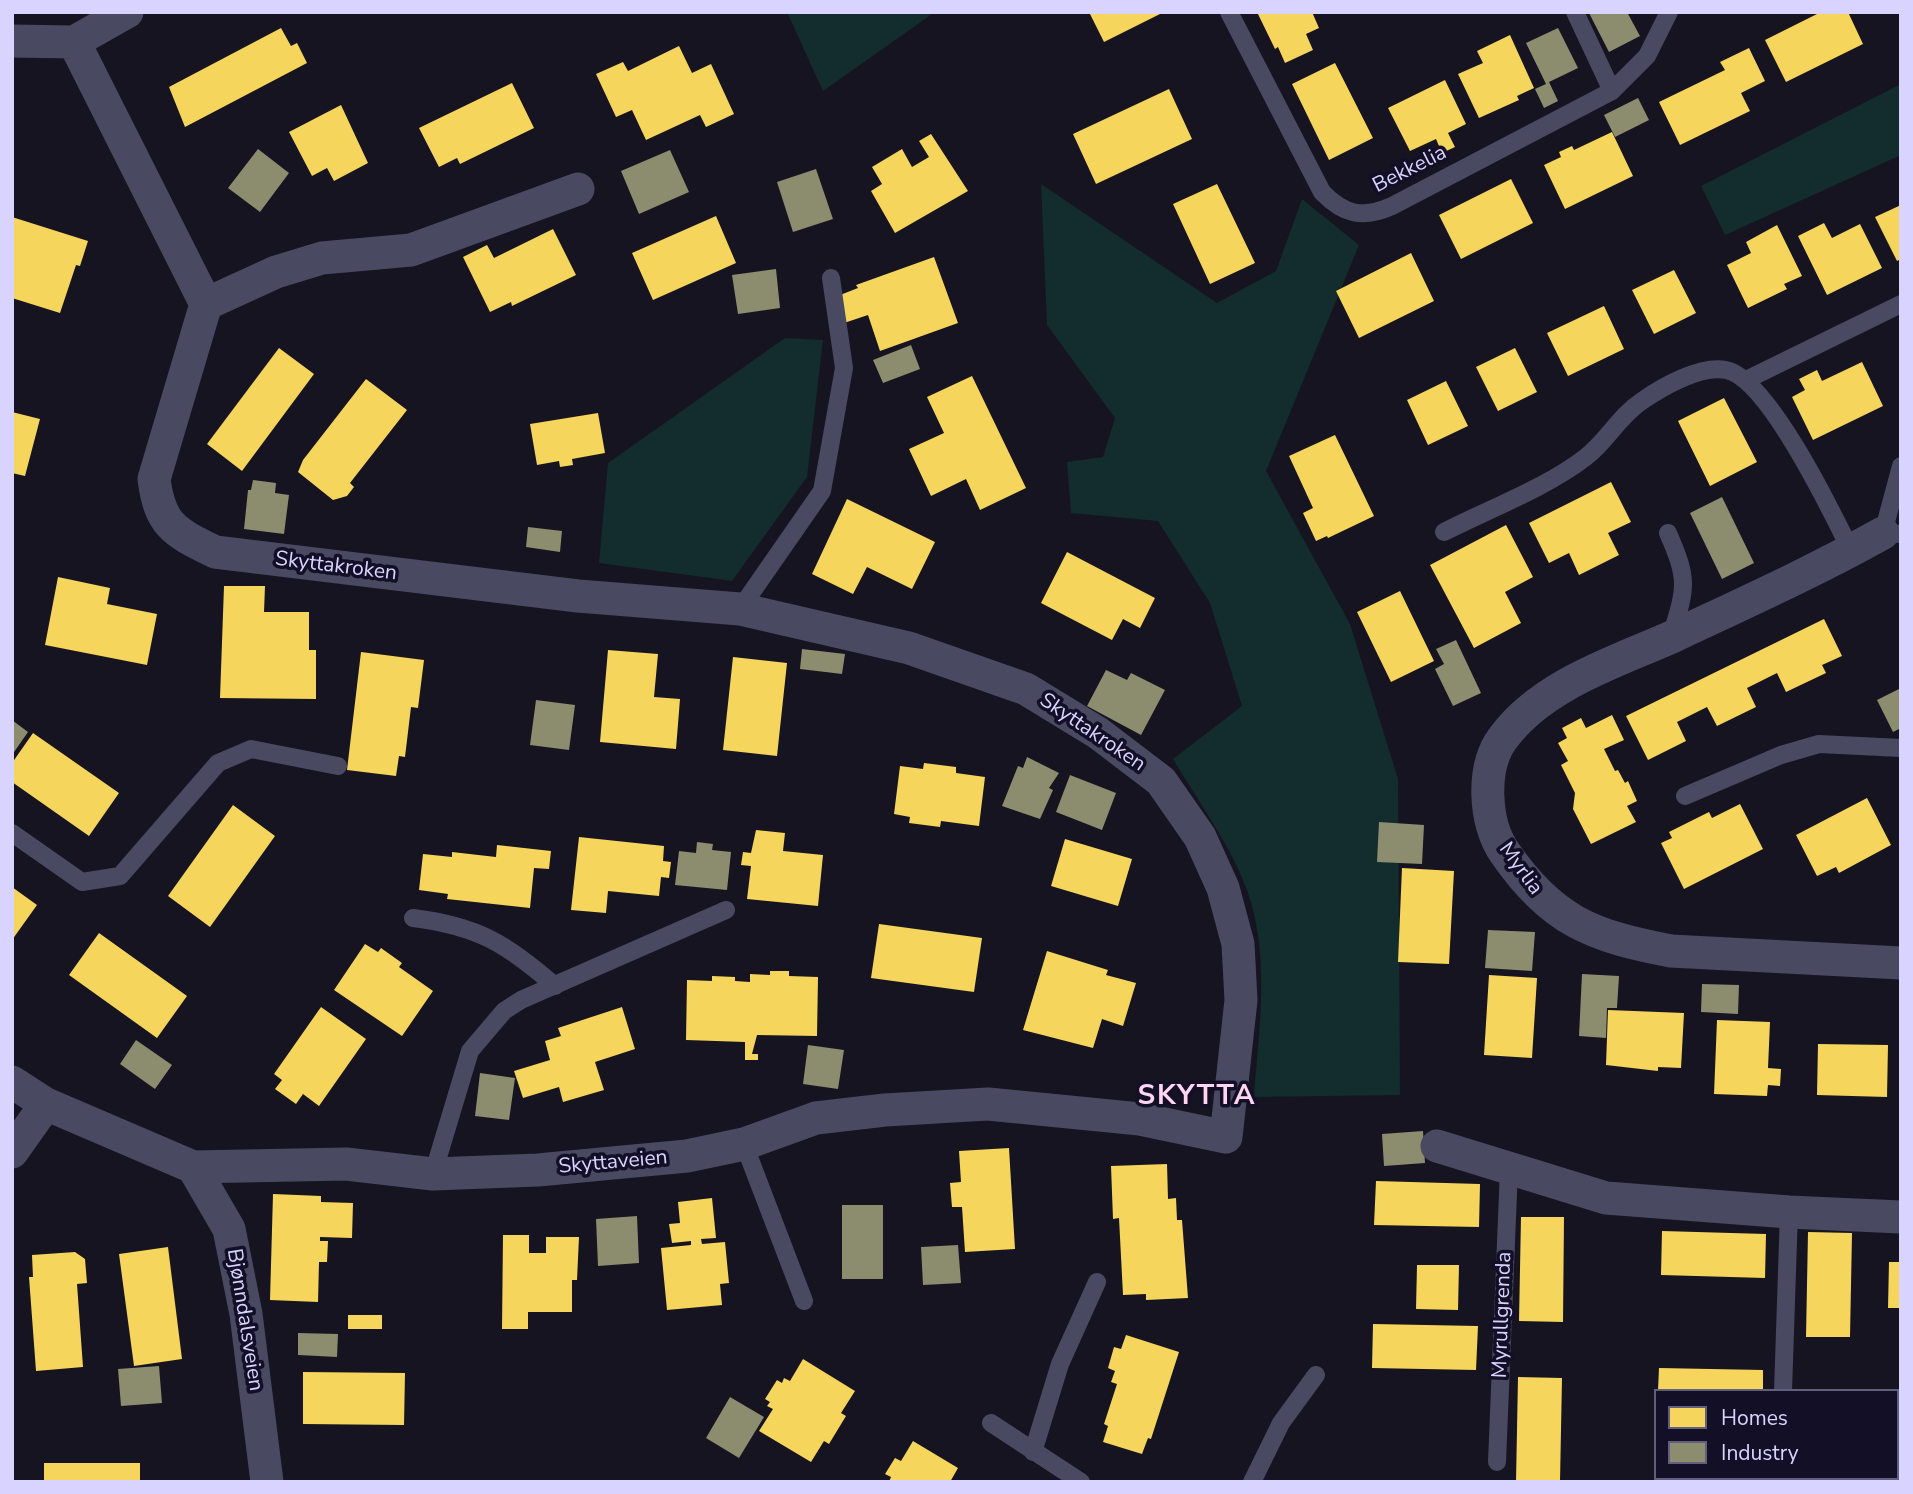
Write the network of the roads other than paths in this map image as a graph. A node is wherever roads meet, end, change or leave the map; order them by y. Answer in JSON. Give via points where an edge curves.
{"nodes":[{"id":1,"x":127,"y":12,"type":"edge"},
{"id":2,"x":1229,"y":12,"type":"edge"},
{"id":3,"x":1575,"y":12,"type":"edge"},
{"id":4,"x":1669,"y":12,"type":"edge"},
{"id":5,"x":12,"y":41,"type":"edge"},
{"id":6,"x":74,"y":42,"type":"junction"},
{"id":7,"x":1612,"y":91,"type":"junction"},
{"id":8,"x":578,"y":189,"type":"dead end"},
{"id":9,"x":831,"y":278,"type":"dead end"},
{"id":10,"x":206,"y":304,"type":"junction"},
{"id":11,"x":1901,"y":304,"type":"edge"},
{"id":12,"x":1746,"y":380,"type":"junction"},
{"id":13,"x":1901,"y":466,"type":"edge"},
{"id":14,"x":1444,"y":532,"type":"dead end"},
{"id":15,"x":1668,"y":533,"type":"dead end"},
{"id":16,"x":1892,"y":534,"type":"edge"},
{"id":17,"x":1851,"y":551,"type":"junction"},
{"id":18,"x":740,"y":608,"type":"junction"},
{"id":19,"x":1671,"y":637,"type":"junction"},
{"id":20,"x":1901,"y":748,"type":"edge"},
{"id":21,"x":338,"y":766,"type":"dead end"},
{"id":22,"x":1685,"y":796,"type":"dead end"},
{"id":23,"x":12,"y":833,"type":"edge"},
{"id":24,"x":726,"y":910,"type":"dead end"},
{"id":25,"x":413,"y":918,"type":"dead end"},
{"id":26,"x":1901,"y":963,"type":"edge"},
{"id":27,"x":555,"y":986,"type":"junction"},
{"id":28,"x":12,"y":1082,"type":"edge"},
{"id":29,"x":46,"y":1104,"type":"junction"},
{"id":30,"x":1226,"y":1137,"type":"joint"},
{"id":31,"x":744,"y":1144,"type":"junction"},
{"id":32,"x":1437,"y":1146,"type":"dead end"},
{"id":33,"x":12,"y":1152,"type":"edge"},
{"id":34,"x":193,"y":1167,"type":"junction"},
{"id":35,"x":1509,"y":1169,"type":"junction"},
{"id":36,"x":433,"y":1174,"type":"junction"},
{"id":37,"x":1789,"y":1212,"type":"junction"},
{"id":38,"x":1901,"y":1217,"type":"edge"},
{"id":39,"x":1097,"y":1282,"type":"dead end"},
{"id":40,"x":804,"y":1301,"type":"dead end"},
{"id":41,"x":1315,"y":1375,"type":"dead end"},
{"id":42,"x":1783,"y":1389,"type":"edge"},
{"id":43,"x":991,"y":1423,"type":"dead end"},
{"id":44,"x":1033,"y":1452,"type":"junction"},
{"id":45,"x":1497,"y":1462,"type":"dead end"},
{"id":46,"x":267,"y":1482,"type":"edge"},
{"id":47,"x":1081,"y":1482,"type":"edge"},
{"id":48,"x":1252,"y":1482,"type":"edge"}],
"edges":[{"from":1,"to":6,"type":"street"},
{"from":2,"to":7,"type":"lane","name":"Bekkelia","via":[[1322,192],[1340,208],[1359,216],[1392,206]]},
{"from":3,"to":7,"type":"lane"},
{"from":4,"to":7,"type":"lane","name":"Bekkelia","via":[[1647,57]]},
{"from":5,"to":6,"type":"street"},
{"from":6,"to":10,"type":"street"},
{"from":8,"to":10,"type":"street","via":[[411,250],[322,258],[276,272]]},
{"from":9,"to":18,"type":"lane","via":[[844,368],[822,491]]},
{"from":10,"to":18,"type":"street","name":"Skyttakroken","via":[[154,479],[157,506],[177,533],[215,552],[579,596]]},
{"from":11,"to":12,"type":"lane"},
{"from":12,"to":14,"type":"lane","via":[[1723,369],[1706,371],[1654,393],[1627,412],[1587,457]]},
{"from":12,"to":17,"type":"lane","via":[[1813,478]]},
{"from":13,"to":16,"type":"lane"},
{"from":15,"to":19,"type":"lane","via":[[1685,574]]},
{"from":16,"to":17,"type":"street","name":"Myrlia"},
{"from":17,"to":19,"type":"street","name":"Myrlia"},
{"from":18,"to":30,"type":"street","name":"Skyttakroken","via":[[909,648],[1026,689],[1098,733],[1161,781],[1199,837],[1223,888],[1238,944],[1241,1000]]},
{"from":19,"to":26,"type":"street","name":"Myrlia","via":[[1560,690],[1527,712],[1501,740],[1490,773],[1490,808],[1501,848],[1516,870],[1558,913],[1580,926],[1639,945],[1723,956]]},
{"from":20,"to":22,"type":"lane","via":[[1819,744]]},
{"from":21,"to":23,"type":"lane","via":[[251,749],[218,763],[120,876],[82,882]]},
{"from":24,"to":27,"type":"lane"},
{"from":25,"to":27,"type":"lane","via":[[445,922],[495,939]]},
{"from":27,"to":36,"type":"lane","via":[[504,1011],[470,1051]]},
{"from":28,"to":29,"type":"street","name":"Skyttaveien"},
{"from":29,"to":33,"type":"street"},
{"from":29,"to":34,"type":"street","name":"Skyttaveien"},
{"from":30,"to":31,"type":"street","name":"Skyttaveien","via":[[1140,1119],[988,1104],[816,1118]]},
{"from":31,"to":36,"type":"street","name":"Skyttaveien","via":[[687,1156]]},
{"from":31,"to":40,"type":"lane"},
{"from":32,"to":35,"type":"street"},
{"from":34,"to":36,"type":"street","name":"Skyttaveien","via":[[346,1164]]},
{"from":34,"to":46,"type":"street","name":"Bjønndalsveien","via":[[229,1229],[246,1314]]},
{"from":35,"to":37,"type":"street","via":[[1606,1198]]},
{"from":35,"to":45,"type":"lane","name":"Myrullgrenda"},
{"from":37,"to":38,"type":"street"},
{"from":37,"to":42,"type":"lane"},
{"from":39,"to":44,"type":"lane","via":[[1060,1364]]},
{"from":41,"to":48,"type":"lane","via":[[1280,1423]]},
{"from":43,"to":44,"type":"lane"},
{"from":44,"to":47,"type":"lane"}]}
